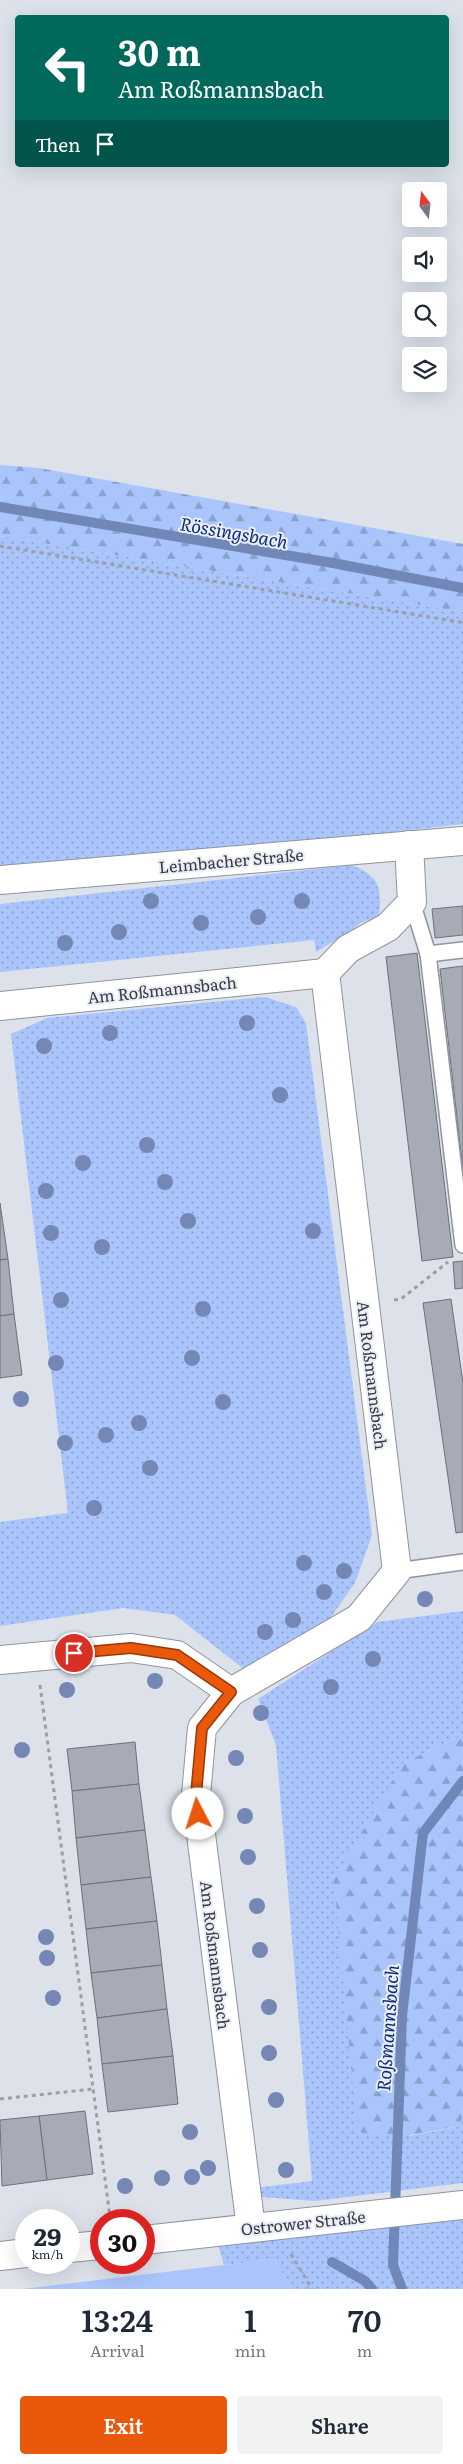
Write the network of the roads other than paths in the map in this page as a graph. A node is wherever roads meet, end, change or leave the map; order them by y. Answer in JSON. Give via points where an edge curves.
{"nodes":[{"id":1,"x":463,"y":841,"type":"edge"},
{"id":2,"x":409,"y":845,"type":"junction"},
{"id":3,"x":0,"y":880,"type":"edge"},
{"id":4,"x":412,"y":902,"type":"junction"},
{"id":5,"x":463,"y":950,"type":"edge"},
{"id":6,"x":428,"y":954,"type":"junction"},
{"id":7,"x":325,"y":973,"type":"junction"},
{"id":8,"x":0,"y":1006,"type":"edge"},
{"id":9,"x":463,"y":1245,"type":"edge"},
{"id":10,"x":463,"y":1562,"type":"edge"},
{"id":11,"x":397,"y":1571,"type":"junction"},
{"id":12,"x":0,"y":1660,"type":"edge"},
{"id":13,"x":231,"y":1692,"type":"junction"},
{"id":14,"x":463,"y":2205,"type":"edge"},
{"id":15,"x":263,"y":2226,"type":"junction"},
{"id":16,"x":155,"y":2239,"type":"edge"},
{"id":17,"x":15,"y":2254,"type":"edge"},
{"id":18,"x":0,"y":2256,"type":"edge"}],
"edges":[{"from":1,"to":2,"type":"street","name":"Leimbacher Straße"},
{"from":2,"to":3,"type":"street","name":"Leimbacher Straße"},
{"from":2,"to":4,"type":"street"},
{"from":4,"to":6,"type":"lane"},
{"from":4,"to":7,"type":"street","via":[[388,927],[348,950]]},
{"from":5,"to":6,"type":"lane"},
{"from":6,"to":9,"type":"lane"},
{"from":7,"to":8,"type":"street","name":"Am Roßmannsbach"},
{"from":7,"to":11,"type":"street","name":"Am Roßmannsbach"},
{"from":10,"to":11,"type":"lane"},
{"from":11,"to":13,"type":"street","name":"Am Roßmannsbach","via":[[359,1618]]},
{"from":12,"to":13,"type":"street","via":[[131,1648],[177,1655]]},
{"from":13,"to":15,"type":"street","name":"Am Roßmannsbach","via":[[202,1728],[196,1795]]},
{"from":14,"to":15,"type":"street","name":"Ostrower Straße"},
{"from":15,"to":16,"type":"street","name":"Ostrower Straße"},
{"from":17,"to":18,"type":"street"}]}
